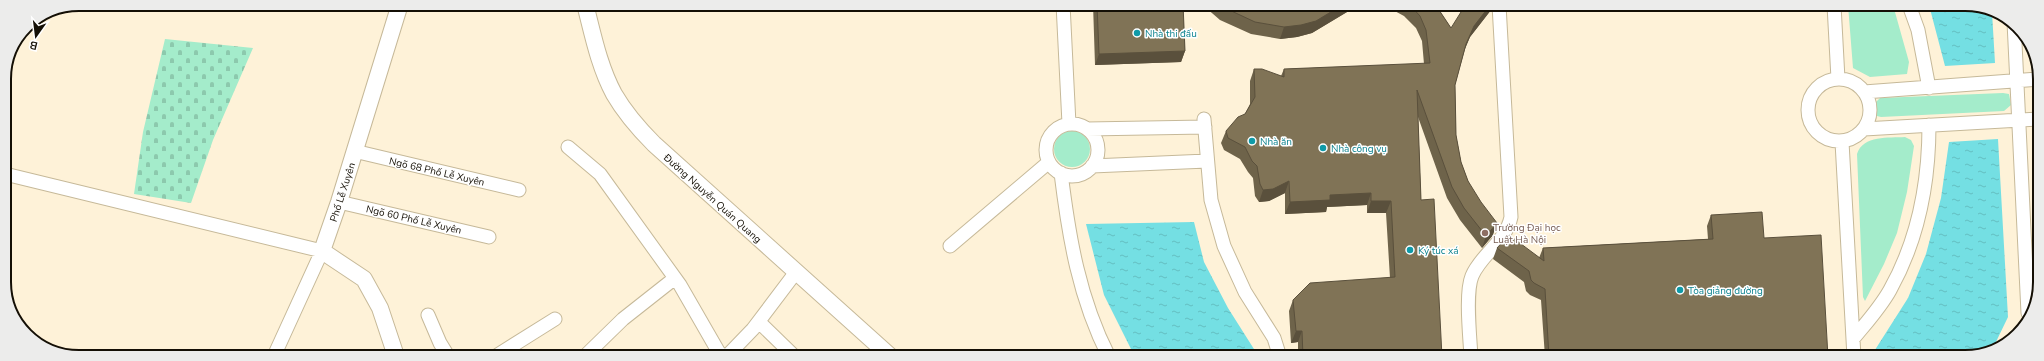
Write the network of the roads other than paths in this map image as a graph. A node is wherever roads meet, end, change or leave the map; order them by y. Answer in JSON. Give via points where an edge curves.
{"nodes":[{"id":1,"x":398,"y":11,"type":"edge"},
{"id":2,"x":587,"y":11,"type":"edge"},
{"id":3,"x":1063,"y":11,"type":"edge"},
{"id":4,"x":1499,"y":11,"type":"edge"},
{"id":5,"x":1834,"y":11,"type":"edge"},
{"id":6,"x":1911,"y":11,"type":"edge"},
{"id":7,"x":2014,"y":33,"type":"edge"},
{"id":8,"x":1838,"y":79,"type":"junction"},
{"id":9,"x":2033,"y":79,"type":"edge"},
{"id":10,"x":2016,"y":80,"type":"junction"},
{"id":11,"x":1929,"y":88,"type":"junction"},
{"id":12,"x":1864,"y":92,"type":"junction"},
{"id":13,"x":2033,"y":119,"type":"edge"},
{"id":14,"x":2019,"y":120,"type":"junction"},
{"id":15,"x":1069,"y":124,"type":"junction"},
{"id":16,"x":1929,"y":125,"type":"junction"},
{"id":17,"x":1087,"y":129,"type":"junction"},
{"id":18,"x":1864,"y":129,"type":"junction"},
{"id":19,"x":1842,"y":142,"type":"junction"},
{"id":20,"x":568,"y":147,"type":"dead end"},
{"id":21,"x":354,"y":151,"type":"junction"},
{"id":22,"x":1207,"y":161,"type":"junction"},
{"id":23,"x":1049,"y":162,"type":"junction"},
{"id":24,"x":1092,"y":166,"type":"junction"},
{"id":25,"x":1061,"y":173,"type":"junction"},
{"id":26,"x":11,"y":175,"type":"edge"},
{"id":27,"x":519,"y":190,"type":"dead end"},
{"id":28,"x":339,"y":202,"type":"junction"},
{"id":29,"x":489,"y":237,"type":"dead end"},
{"id":30,"x":950,"y":246,"type":"dead end"},
{"id":31,"x":322,"y":251,"type":"junction"},
{"id":32,"x":796,"y":272,"type":"junction"},
{"id":33,"x":675,"y":278,"type":"junction"},
{"id":34,"x":2028,"y":308,"type":"edge"},
{"id":35,"x":428,"y":315,"type":"dead end"},
{"id":36,"x":555,"y":319,"type":"dead end"},
{"id":37,"x":759,"y":322,"type":"junction"},
{"id":38,"x":1853,"y":339,"type":"junction"},
{"id":39,"x":277,"y":350,"type":"edge"},
{"id":40,"x":394,"y":350,"type":"edge"},
{"id":41,"x":444,"y":350,"type":"edge"},
{"id":42,"x":506,"y":350,"type":"edge"},
{"id":43,"x":590,"y":350,"type":"edge"},
{"id":44,"x":716,"y":350,"type":"edge"},
{"id":45,"x":725,"y":350,"type":"edge"},
{"id":46,"x":788,"y":350,"type":"edge"},
{"id":47,"x":883,"y":350,"type":"edge"},
{"id":48,"x":1106,"y":350,"type":"edge"},
{"id":49,"x":1278,"y":350,"type":"edge"},
{"id":50,"x":1471,"y":350,"type":"edge"},
{"id":51,"x":1854,"y":350,"type":"edge"}],
"edges":[{"from":1,"to":21,"type":"street","name":"Phố Lễ Xuyên"},
{"from":2,"to":32,"type":"street","name":"Đường Nguyễn Quán Quang","via":[[606,76],[632,120],[654,144]]},
{"from":3,"to":15,"type":"street"},
{"from":4,"to":50,"type":"street","via":[[1511,217],[1503,236],[1472,276],[1469,296]]},
{"from":5,"to":8,"type":"street"},
{"from":6,"to":11,"type":"street","via":[[1918,30]]},
{"from":7,"to":10,"type":"street"},
{"from":8,"to":12,"type":"street","via":[[1851,81]]},
{"from":8,"to":19,"type":"street","via":[[1821,84],[1809,101],[1807,111],[1812,126],[1822,137]]},
{"from":9,"to":10,"type":"street"},
{"from":10,"to":11,"type":"street"},
{"from":10,"to":14,"type":"street"},
{"from":11,"to":12,"type":"street"},
{"from":12,"to":18,"type":"street","via":[[1870,105],[1870,115]]},
{"from":13,"to":14,"type":"street"},
{"from":14,"to":16,"type":"street"},
{"from":14,"to":34,"type":"street"},
{"from":15,"to":17,"type":"street"},
{"from":15,"to":23,"type":"street","via":[[1058,128],[1048,139],[1046,150]]},
{"from":16,"to":18,"type":"street"},
{"from":16,"to":38,"type":"street","via":[[1929,160],[1925,183],[1918,216],[1904,259],[1890,291]]},
{"from":17,"to":22,"type":"street","via":[[1204,123]]},
{"from":17,"to":24,"type":"street","via":[[1097,145]]},
{"from":18,"to":19,"type":"street","via":[[1852,139]]},
{"from":19,"to":38,"type":"street"},
{"from":20,"to":33,"type":"street","via":[[600,174]]},
{"from":21,"to":27,"type":"street","name":"Ngõ 68 Phố Lễ Xuyên"},
{"from":21,"to":28,"type":"street","name":"Phố Lễ Xuyên"},
{"from":22,"to":24,"type":"street"},
{"from":22,"to":49,"type":"street","via":[[1211,200],[1224,246],[1245,292],[1274,338]]},
{"from":23,"to":25,"type":"street"},
{"from":23,"to":30,"type":"street"},
{"from":24,"to":25,"type":"street","via":[[1077,175]]},
{"from":25,"to":48,"type":"street","via":[[1071,240],[1086,304]]},
{"from":26,"to":31,"type":"street"},
{"from":28,"to":29,"type":"street","name":"Ngõ 60 Phố Lễ Xuyên"},
{"from":28,"to":31,"type":"street","name":"Phố Lễ Xuyên"},
{"from":31,"to":39,"type":"street"},
{"from":31,"to":40,"type":"street","via":[[364,279],[380,308]]},
{"from":32,"to":37,"type":"street"},
{"from":32,"to":47,"type":"street","name":"Đường Nguyễn Quán Quang"},
{"from":33,"to":43,"type":"street","via":[[623,319]]},
{"from":33,"to":44,"type":"street"},
{"from":35,"to":41,"type":"street"},
{"from":36,"to":42,"type":"street"},
{"from":37,"to":45,"type":"street"},
{"from":37,"to":46,"type":"street"},
{"from":38,"to":51,"type":"street"}]}
